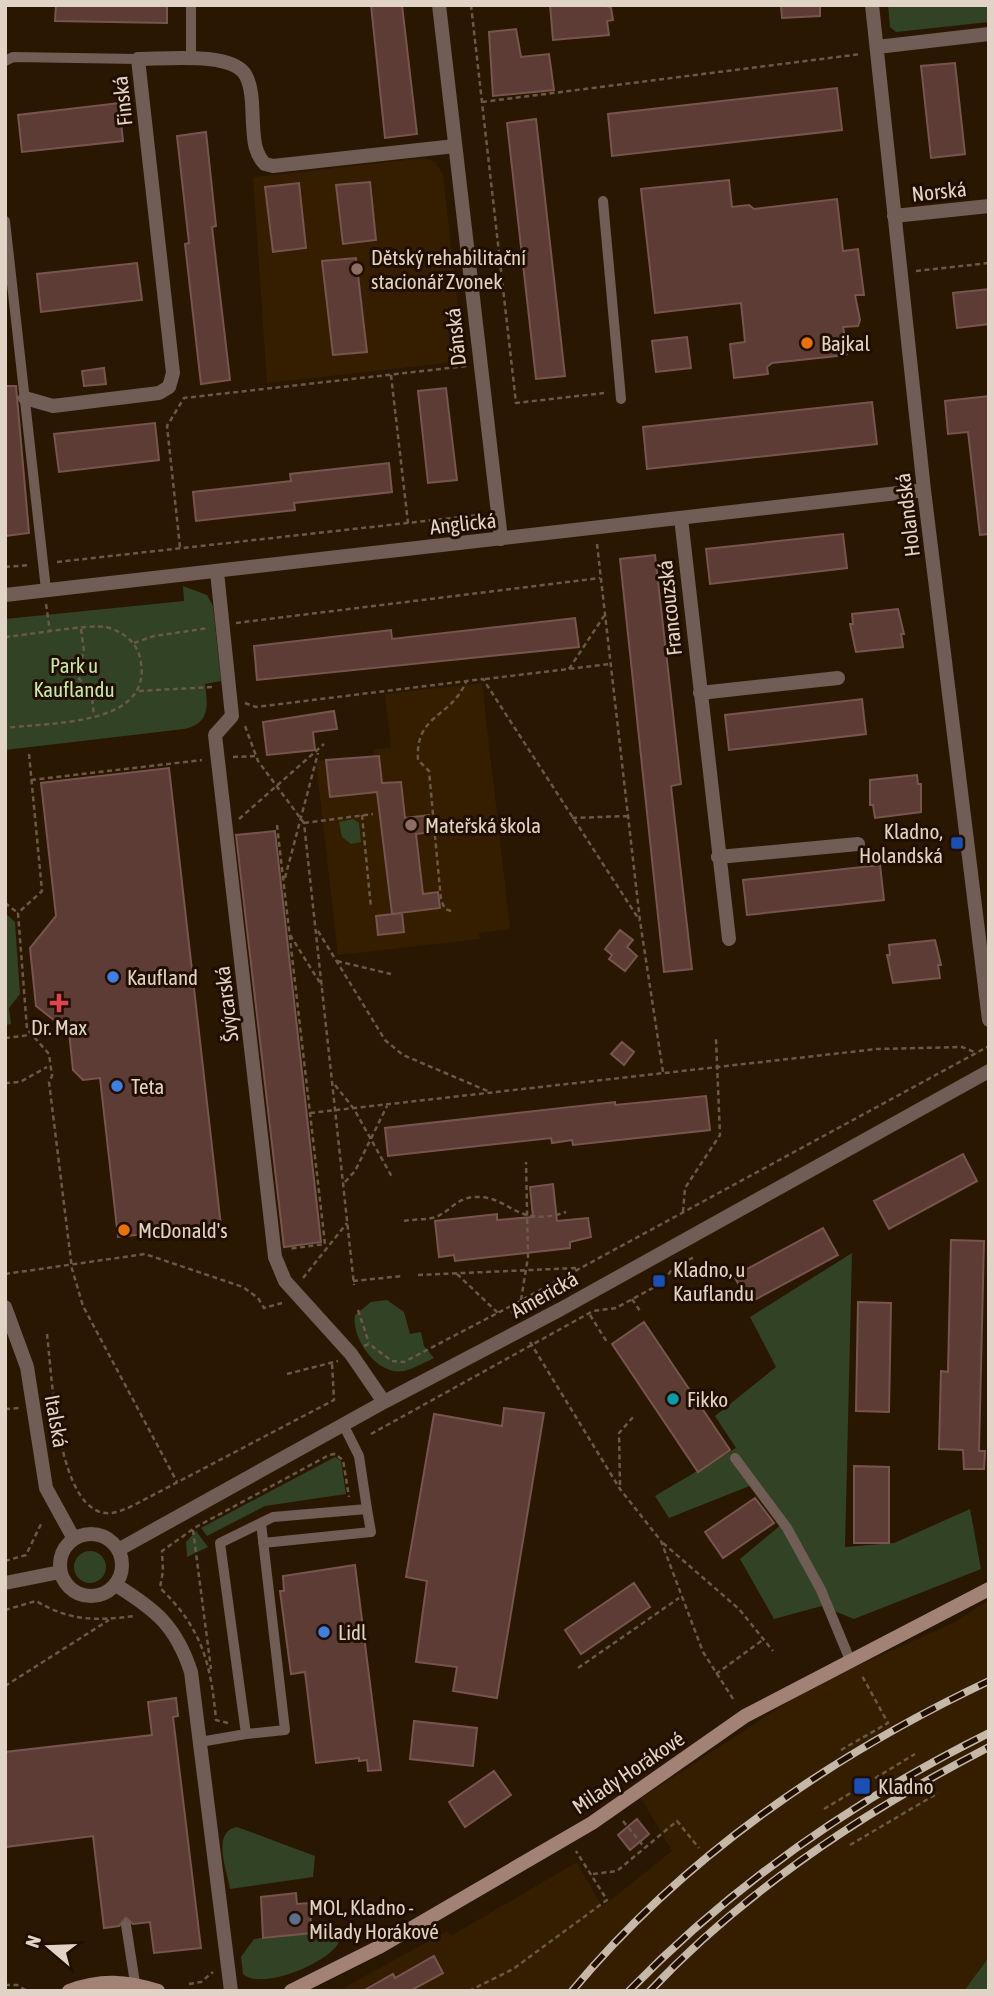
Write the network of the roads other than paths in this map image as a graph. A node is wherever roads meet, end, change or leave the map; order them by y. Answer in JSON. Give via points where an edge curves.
{"nodes":[{"id":1,"x":191,"y":5,"type":"edge"},
{"id":2,"x":439,"y":5,"type":"edge"},
{"id":3,"x":872,"y":5,"type":"edge"},
{"id":4,"x":989,"y":34,"type":"edge"},
{"id":5,"x":877,"y":47,"type":"junction"},
{"id":6,"x":138,"y":59,"type":"junction"},
{"id":7,"x":191,"y":60,"type":"junction"},
{"id":8,"x":5,"y":61,"type":"edge"},
{"id":9,"x":455,"y":146,"type":"junction"},
{"id":10,"x":603,"y":201,"type":"dead end"},
{"id":11,"x":989,"y":206,"type":"edge"},
{"id":12,"x":894,"y":216,"type":"junction"},
{"id":13,"x":5,"y":221,"type":"edge"},
{"id":14,"x":25,"y":398,"type":"junction"},
{"id":15,"x":621,"y":399,"type":"dead end"},
{"id":16,"x":925,"y":490,"type":"junction"},
{"id":17,"x":681,"y":518,"type":"junction"},
{"id":18,"x":501,"y":539,"type":"junction"},
{"id":19,"x":217,"y":572,"type":"junction"},
{"id":20,"x":46,"y":590,"type":"junction"},
{"id":21,"x":5,"y":595,"type":"edge"},
{"id":22,"x":838,"y":678,"type":"dead end"},
{"id":23,"x":700,"y":692,"type":"junction"},
{"id":24,"x":858,"y":844,"type":"dead end"},
{"id":25,"x":718,"y":856,"type":"junction"},
{"id":26,"x":729,"y":939,"type":"dead end"},
{"id":27,"x":989,"y":1020,"type":"edge"},
{"id":28,"x":989,"y":1071,"type":"edge"},
{"id":29,"x":5,"y":1307,"type":"edge"},
{"id":30,"x":8,"y":1323,"type":"edge"},
{"id":31,"x":384,"y":1402,"type":"junction"},
{"id":32,"x":343,"y":1424,"type":"junction"},
{"id":33,"x":735,"y":1458,"type":"dead end"},
{"id":34,"x":366,"y":1509,"type":"junction"},
{"id":35,"x":261,"y":1523,"type":"junction"},
{"id":36,"x":74,"y":1539,"type":"junction"},
{"id":37,"x":263,"y":1544,"type":"junction"},
{"id":38,"x":118,"y":1550,"type":"junction"},
{"id":39,"x":60,"y":1572,"type":"junction"},
{"id":40,"x":5,"y":1583,"type":"edge"},
{"id":41,"x":116,"y":1585,"type":"junction"},
{"id":42,"x":989,"y":1589,"type":"edge"},
{"id":43,"x":850,"y":1660,"type":"junction"},
{"id":44,"x":246,"y":1734,"type":"junction"},
{"id":45,"x":200,"y":1742,"type":"junction"},
{"id":46,"x":126,"y":1925,"type":"dead end"},
{"id":47,"x":135,"y":1983,"type":"junction"},
{"id":48,"x":69,"y":1991,"type":"edge"},
{"id":49,"x":158,"y":1991,"type":"edge"},
{"id":50,"x":231,"y":1991,"type":"edge"},
{"id":51,"x":291,"y":1991,"type":"edge"}],
"edges":[{"from":1,"to":7,"type":"lane"},
{"from":2,"to":9,"type":"street","name":"Dánská"},
{"from":3,"to":5,"type":"street","name":"Holandská"},
{"from":4,"to":5,"type":"street"},
{"from":5,"to":12,"type":"street","name":"Holandská"},
{"from":6,"to":7,"type":"street","name":"Finská"},
{"from":6,"to":8,"type":"lane","via":[[13,57]]},
{"from":6,"to":14,"type":"street","name":"Finská","via":[[173,373],[169,387],[159,393],[53,406]]},
{"from":7,"to":9,"type":"street","name":"Finská","via":[[229,61],[245,72],[256,150],[265,164]]},
{"from":9,"to":18,"type":"street","name":"Dánská"},
{"from":10,"to":15,"type":"lane"},
{"from":11,"to":12,"type":"street","name":"Norská"},
{"from":12,"to":16,"type":"street","name":"Holandská"},
{"from":13,"to":14,"type":"lane"},
{"from":14,"to":20,"type":"lane"},
{"from":16,"to":17,"type":"street","name":"Anglická"},
{"from":16,"to":27,"type":"street","name":"Holandská"},
{"from":17,"to":18,"type":"street","name":"Anglická"},
{"from":17,"to":23,"type":"street","name":"Francouzská"},
{"from":18,"to":19,"type":"street","name":"Anglická"},
{"from":19,"to":20,"type":"street","name":"Anglická"},
{"from":19,"to":31,"type":"street","name":"Švýcarská","via":[[235,689],[232,716],[215,735],[279,1253],[285,1281],[351,1354]]},
{"from":20,"to":21,"type":"street","name":"Anglická"},
{"from":22,"to":23,"type":"street"},
{"from":23,"to":25,"type":"street","name":"Francouzská"},
{"from":24,"to":25,"type":"street"},
{"from":25,"to":26,"type":"street","name":"Francouzská"},
{"from":28,"to":31,"type":"street","name":"Americká"},
{"from":29,"to":30,"type":"street","name":"Italská"},
{"from":30,"to":36,"type":"street","name":"Italská","via":[[27,1367],[46,1488]]},
{"from":31,"to":32,"type":"street","name":"Americká"},
{"from":32,"to":34,"type":"lane","via":[[359,1456]]},
{"from":32,"to":38,"type":"street","name":"Americká"},
{"from":33,"to":43,"type":"lane","via":[[786,1528],[821,1590]]},
{"from":34,"to":35,"type":"lane","via":[[273,1517]]},
{"from":34,"to":37,"type":"lane","via":[[371,1532]]},
{"from":35,"to":37,"type":"lane"},
{"from":35,"to":44,"type":"lane","via":[[220,1543]]},
{"from":36,"to":38,"type":"street","via":[[101,1536]]},
{"from":36,"to":39,"type":"street","via":[[63,1551]]},
{"from":37,"to":44,"type":"lane","via":[[285,1730]]},
{"from":38,"to":41,"type":"street","via":[[122,1567]]},
{"from":39,"to":40,"type":"street"},
{"from":39,"to":41,"type":"street","via":[[69,1588],[84,1596],[102,1595]]},
{"from":41,"to":45,"type":"street","via":[[162,1616],[183,1647]]},
{"from":42,"to":43,"type":"street","name":"Milady Horákové"},
{"from":43,"to":51,"type":"street","name":"Milady Horákové","via":[[745,1716],[593,1823],[381,1946]]},
{"from":44,"to":45,"type":"lane"},
{"from":45,"to":50,"type":"street"},
{"from":46,"to":47,"type":"lane"},
{"from":47,"to":48,"type":"street","via":[[107,1980]]},
{"from":47,"to":49,"type":"street"}]}
